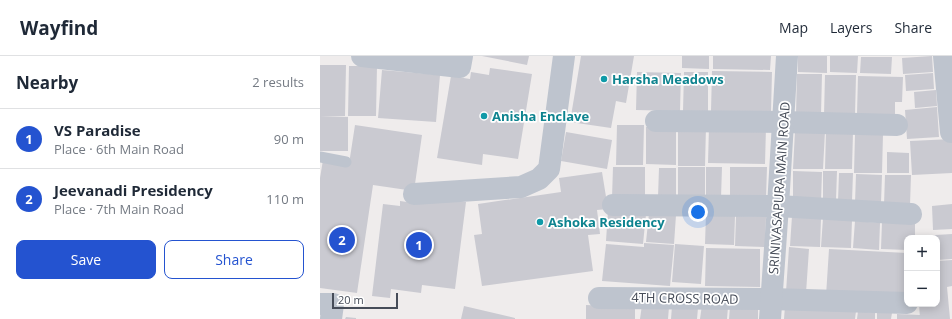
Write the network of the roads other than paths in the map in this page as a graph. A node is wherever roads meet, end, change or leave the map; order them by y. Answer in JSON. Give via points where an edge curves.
{"nodes":[{"id":1,"x":362,"y":56,"type":"edge"},
{"id":2,"x":462,"y":56,"type":"edge"},
{"id":3,"x":564,"y":56,"type":"edge"},
{"id":4,"x":788,"y":56,"type":"edge"},
{"id":5,"x":944,"y":56,"type":"edge"},
{"id":6,"x":656,"y":121,"type":"dead end"},
{"id":7,"x":783,"y":122,"type":"junction"},
{"id":8,"x":897,"y":125,"type":"dead end"},
{"id":9,"x":951,"y":132,"type":"edge"},
{"id":10,"x":320,"y":157,"type":"edge"},
{"id":11,"x":346,"y":162,"type":"dead end"},
{"id":12,"x":414,"y":194,"type":"dead end"},
{"id":13,"x":613,"y":206,"type":"dead end"},
{"id":14,"x":778,"y":206,"type":"junction"},
{"id":15,"x":911,"y":214,"type":"dead end"},
{"id":16,"x":599,"y":298,"type":"dead end"},
{"id":17,"x":904,"y":303,"type":"edge"},
{"id":18,"x":320,"y":304,"type":"edge"},
{"id":19,"x":770,"y":309,"type":"edge"},
{"id":20,"x":331,"y":319,"type":"edge"}],
"edges":[{"from":1,"to":2,"type":"street","via":[[460,67]]},
{"from":3,"to":12,"type":"street","via":[[549,169],[539,179],[521,187]]},
{"from":4,"to":7,"type":"street","name":"SRINIVASAPURA MAIN ROAD"},
{"from":5,"to":9,"type":"street"},
{"from":6,"to":7,"type":"street"},
{"from":7,"to":8,"type":"street"},
{"from":7,"to":14,"type":"street","name":"SRINIVASAPURA MAIN ROAD"},
{"from":10,"to":11,"type":"lane"},
{"from":13,"to":14,"type":"street"},
{"from":14,"to":15,"type":"street"},
{"from":14,"to":19,"type":"street","name":"SRINIVASAPURA MAIN ROAD"},
{"from":16,"to":19,"type":"street","name":"4TH CROSS ROAD"},
{"from":17,"to":19,"type":"street","name":"4TH CROSS ROAD"},
{"from":18,"to":20,"type":"street","via":[[333,304]]}]}
